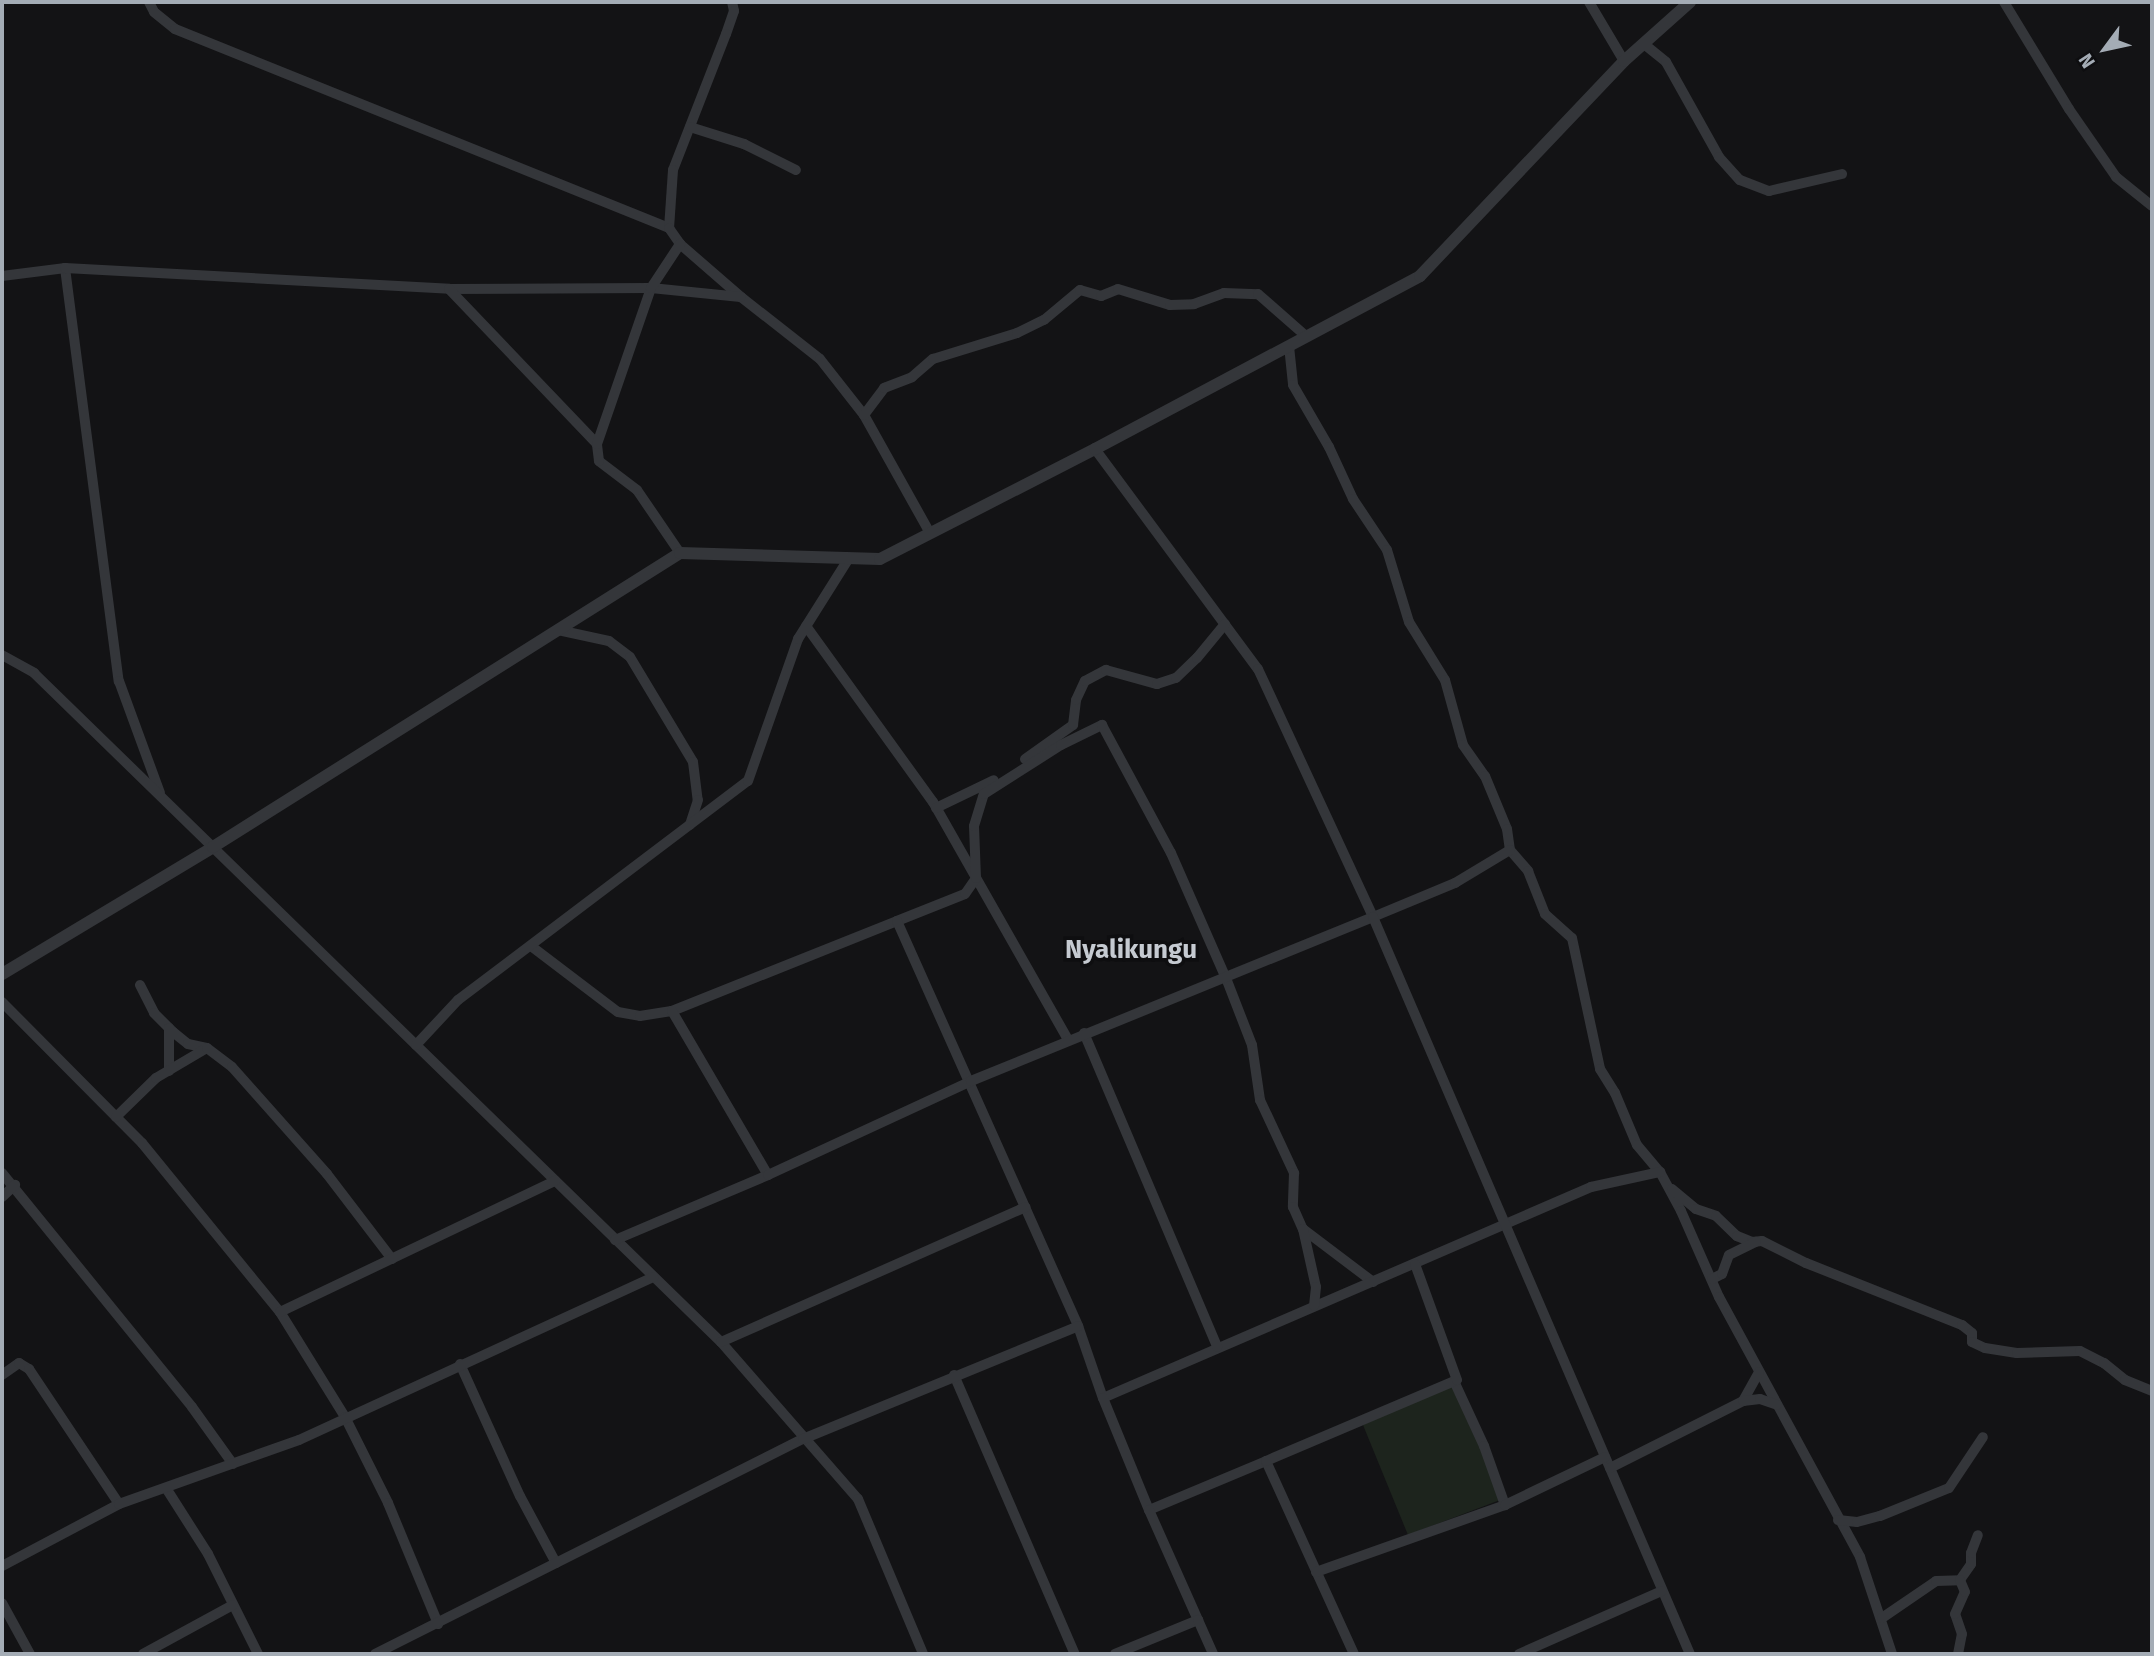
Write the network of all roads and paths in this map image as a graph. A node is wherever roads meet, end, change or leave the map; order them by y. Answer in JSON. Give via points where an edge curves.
{"nodes":[{"id":1,"x":149,"y":2,"type":"edge"},
{"id":2,"x":732,"y":2,"type":"edge"},
{"id":3,"x":1589,"y":2,"type":"edge"},
{"id":4,"x":1690,"y":2,"type":"edge"},
{"id":5,"x":2004,"y":2,"type":"edge"},
{"id":6,"x":1644,"y":44,"type":"junction"},
{"id":7,"x":1624,"y":61,"type":"junction"},
{"id":8,"x":690,"y":127,"type":"junction"},
{"id":9,"x":796,"y":170,"type":"dead end"},
{"id":10,"x":1842,"y":174,"type":"dead end"},
{"id":11,"x":2152,"y":206,"type":"edge"},
{"id":12,"x":669,"y":228,"type":"junction"},
{"id":13,"x":680,"y":244,"type":"junction"},
{"id":14,"x":65,"y":268,"type":"junction"},
{"id":15,"x":2,"y":276,"type":"edge"},
{"id":16,"x":651,"y":288,"type":"junction"},
{"id":17,"x":449,"y":289,"type":"junction"},
{"id":18,"x":741,"y":297,"type":"junction"},
{"id":19,"x":1307,"y":336,"type":"junction"},
{"id":20,"x":1289,"y":346,"type":"junction"},
{"id":21,"x":864,"y":415,"type":"junction"},
{"id":22,"x":597,"y":444,"type":"junction"},
{"id":23,"x":1095,"y":449,"type":"junction"},
{"id":24,"x":930,"y":533,"type":"junction"},
{"id":25,"x":680,"y":553,"type":"junction"},
{"id":26,"x":849,"y":558,"type":"junction"},
{"id":27,"x":1225,"y":624,"type":"junction"},
{"id":28,"x":806,"y":626,"type":"junction"},
{"id":29,"x":558,"y":630,"type":"junction"},
{"id":30,"x":2,"y":654,"type":"edge"},
{"id":31,"x":162,"y":797,"type":"junction"},
{"id":32,"x":936,"y":808,"type":"junction"},
{"id":33,"x":690,"y":825,"type":"junction"},
{"id":34,"x":213,"y":847,"type":"junction"},
{"id":35,"x":1510,"y":850,"type":"junction"},
{"id":36,"x":976,"y":878,"type":"junction"},
{"id":37,"x":1373,"y":917,"type":"junction"},
{"id":38,"x":897,"y":921,"type":"junction"},
{"id":39,"x":531,"y":946,"type":"junction"},
{"id":40,"x":2,"y":974,"type":"edge"},
{"id":41,"x":1226,"y":978,"type":"junction"},
{"id":42,"x":140,"y":985,"type":"dead end"},
{"id":43,"x":2,"y":1003,"type":"edge"},
{"id":44,"x":672,"y":1011,"type":"junction"},
{"id":45,"x":169,"y":1028,"type":"junction"},
{"id":46,"x":1084,"y":1033,"type":"junction"},
{"id":47,"x":1068,"y":1040,"type":"junction"},
{"id":48,"x":416,"y":1045,"type":"junction"},
{"id":49,"x":207,"y":1048,"type":"junction"},
{"id":50,"x":169,"y":1071,"type":"junction"},
{"id":51,"x":971,"y":1081,"type":"junction"},
{"id":52,"x":116,"y":1117,"type":"junction"},
{"id":53,"x":1660,"y":1172,"type":"junction"},
{"id":54,"x":2,"y":1173,"type":"edge"},
{"id":55,"x":768,"y":1175,"type":"junction"},
{"id":56,"x":555,"y":1181,"type":"junction"},
{"id":57,"x":15,"y":1185,"type":"junction"},
{"id":58,"x":1667,"y":1185,"type":"junction"},
{"id":59,"x":2,"y":1197,"type":"edge"},
{"id":60,"x":1025,"y":1207,"type":"junction"},
{"id":61,"x":1506,"y":1223,"type":"junction"},
{"id":62,"x":1303,"y":1229,"type":"junction"},
{"id":63,"x":615,"y":1240,"type":"junction"},
{"id":64,"x":1756,"y":1242,"type":"junction"},
{"id":65,"x":392,"y":1259,"type":"junction"},
{"id":66,"x":1415,"y":1264,"type":"junction"},
{"id":67,"x":653,"y":1277,"type":"junction"},
{"id":68,"x":1712,"y":1279,"type":"junction"},
{"id":69,"x":1373,"y":1282,"type":"junction"},
{"id":70,"x":1314,"y":1306,"type":"junction"},
{"id":71,"x":280,"y":1312,"type":"junction"},
{"id":72,"x":1078,"y":1326,"type":"junction"},
{"id":73,"x":721,"y":1342,"type":"junction"},
{"id":74,"x":1217,"y":1347,"type":"junction"},
{"id":75,"x":460,"y":1364,"type":"junction"},
{"id":76,"x":1759,"y":1372,"type":"junction"},
{"id":77,"x":2,"y":1375,"type":"edge"},
{"id":78,"x":954,"y":1375,"type":"junction"},
{"id":79,"x":1454,"y":1381,"type":"junction"},
{"id":80,"x":2152,"y":1391,"type":"edge"},
{"id":81,"x":1103,"y":1398,"type":"junction"},
{"id":82,"x":1743,"y":1401,"type":"junction"},
{"id":83,"x":1777,"y":1405,"type":"junction"},
{"id":84,"x":345,"y":1417,"type":"junction"},
{"id":85,"x":1983,"y":1437,"type":"dead end"},
{"id":86,"x":803,"y":1439,"type":"junction"},
{"id":87,"x":1605,"y":1457,"type":"junction"},
{"id":88,"x":1266,"y":1461,"type":"junction"},
{"id":89,"x":233,"y":1464,"type":"junction"},
{"id":90,"x":1610,"y":1468,"type":"junction"},
{"id":91,"x":166,"y":1488,"type":"junction"},
{"id":92,"x":119,"y":1504,"type":"junction"},
{"id":93,"x":1505,"y":1505,"type":"junction"},
{"id":94,"x":1149,"y":1510,"type":"junction"},
{"id":95,"x":1838,"y":1520,"type":"junction"},
{"id":96,"x":1978,"y":1535,"type":"dead end"},
{"id":97,"x":556,"y":1563,"type":"junction"},
{"id":98,"x":2,"y":1566,"type":"edge"},
{"id":99,"x":1316,"y":1572,"type":"junction"},
{"id":100,"x":1960,"y":1580,"type":"junction"},
{"id":101,"x":1662,"y":1591,"type":"junction"},
{"id":102,"x":2,"y":1603,"type":"edge"},
{"id":103,"x":233,"y":1605,"type":"junction"},
{"id":104,"x":1882,"y":1618,"type":"junction"},
{"id":105,"x":1198,"y":1620,"type":"junction"},
{"id":106,"x":438,"y":1624,"type":"junction"},
{"id":107,"x":30,"y":1654,"type":"edge"},
{"id":108,"x":143,"y":1654,"type":"edge"},
{"id":109,"x":258,"y":1654,"type":"edge"},
{"id":110,"x":375,"y":1654,"type":"edge"},
{"id":111,"x":923,"y":1654,"type":"edge"},
{"id":112,"x":1074,"y":1654,"type":"edge"},
{"id":113,"x":1115,"y":1654,"type":"edge"},
{"id":114,"x":1213,"y":1654,"type":"edge"},
{"id":115,"x":1354,"y":1654,"type":"edge"},
{"id":116,"x":1519,"y":1654,"type":"edge"},
{"id":117,"x":1689,"y":1654,"type":"edge"},
{"id":118,"x":1892,"y":1654,"type":"edge"},
{"id":119,"x":1958,"y":1654,"type":"edge"}],
"edges":[{"from":1,"to":12,"type":"street","via":[[154,12],[176,29]]},
{"from":2,"to":8,"type":"street","via":[[734,12]]},
{"from":3,"to":7,"type":"street"},
{"from":4,"to":6,"type":"street"},
{"from":5,"to":11,"type":"street","via":[[2116,177]]},
{"from":6,"to":7,"type":"street"},
{"from":6,"to":10,"type":"street","via":[[1666,62],[1719,157],[1741,180],[1769,191]]},
{"from":7,"to":19,"type":"street","via":[[1420,276]]},
{"from":8,"to":9,"type":"street","via":[[744,144]]},
{"from":8,"to":12,"type":"street","via":[[673,170]]},
{"from":12,"to":13,"type":"street"},
{"from":13,"to":16,"type":"street"},
{"from":13,"to":18,"type":"street"},
{"from":14,"to":15,"type":"street"},
{"from":14,"to":17,"type":"street"},
{"from":14,"to":31,"type":"street","via":[[119,681]]},
{"from":16,"to":17,"type":"street"},
{"from":16,"to":18,"type":"street"},
{"from":16,"to":22,"type":"street"},
{"from":17,"to":22,"type":"street"},
{"from":18,"to":21,"type":"street","via":[[820,359]]},
{"from":19,"to":20,"type":"street"},
{"from":19,"to":21,"type":"street","via":[[1258,294],[1224,293],[1194,304],[1170,305],[1118,289],[1101,296],[1080,290],[1026,329],[933,359],[912,377],[884,388]]},
{"from":20,"to":23,"type":"street"},
{"from":20,"to":35,"type":"street","via":[[1293,385],[1353,499],[1387,550],[1409,622],[1445,680],[1463,745],[1485,776],[1507,829]]},
{"from":21,"to":24,"type":"street"},
{"from":22,"to":25,"type":"street","via":[[599,461],[637,490]]},
{"from":23,"to":24,"type":"street"},
{"from":23,"to":27,"type":"street"},
{"from":24,"to":26,"type":"street","via":[[880,559]]},
{"from":25,"to":26,"type":"street"},
{"from":25,"to":29,"type":"street"},
{"from":26,"to":28,"type":"street"},
{"from":27,"to":32,"type":"street","via":[[1176,677],[1157,684],[1106,670],[1085,681],[1076,700],[1073,725],[988,784]]},
{"from":27,"to":37,"type":"street","via":[[1258,668]]},
{"from":28,"to":32,"type":"street"},
{"from":28,"to":33,"type":"street","via":[[748,780]]},
{"from":29,"to":33,"type":"street","via":[[609,641],[630,657],[693,762],[698,800]]},
{"from":29,"to":34,"type":"street"},
{"from":30,"to":31,"type":"street","via":[[34,673]]},
{"from":31,"to":34,"type":"street"},
{"from":32,"to":36,"type":"street"},
{"from":33,"to":39,"type":"street"},
{"from":34,"to":40,"type":"street"},
{"from":34,"to":48,"type":"street"},
{"from":35,"to":37,"type":"street","via":[[1455,883]]},
{"from":35,"to":53,"type":"street","via":[[1528,871],[1545,914],[1572,938],[1600,1069],[1637,1146]]},
{"from":36,"to":38,"type":"street","via":[[965,894]]},
{"from":36,"to":41,"type":"street","via":[[974,826],[984,794],[1102,725],[1181,873]]},
{"from":36,"to":47,"type":"street"},
{"from":37,"to":41,"type":"street"},
{"from":37,"to":61,"type":"street"},
{"from":38,"to":44,"type":"street"},
{"from":38,"to":51,"type":"street"},
{"from":39,"to":44,"type":"street","via":[[618,1013],[640,1016]]},
{"from":39,"to":48,"type":"street","via":[[458,1000]]},
{"from":41,"to":46,"type":"street"},
{"from":41,"to":62,"type":"street","via":[[1252,1045],[1260,1100],[1294,1173],[1293,1207]]},
{"from":42,"to":45,"type":"street","via":[[153,1013]]},
{"from":43,"to":52,"type":"street"},
{"from":44,"to":55,"type":"street"},
{"from":45,"to":49,"type":"street","via":[[188,1044]]},
{"from":45,"to":50,"type":"street"},
{"from":46,"to":47,"type":"street"},
{"from":46,"to":74,"type":"street"},
{"from":47,"to":51,"type":"street"},
{"from":48,"to":56,"type":"street"},
{"from":49,"to":50,"type":"street"},
{"from":49,"to":65,"type":"street","via":[[232,1067],[319,1164]]},
{"from":50,"to":52,"type":"street"},
{"from":51,"to":55,"type":"street"},
{"from":51,"to":60,"type":"street"},
{"from":52,"to":71,"type":"street"},
{"from":53,"to":58,"type":"street"},
{"from":53,"to":61,"type":"street","via":[[1591,1186]]},
{"from":54,"to":57,"type":"street"},
{"from":55,"to":63,"type":"street"},
{"from":56,"to":63,"type":"street"},
{"from":56,"to":65,"type":"street"},
{"from":57,"to":59,"type":"street"},
{"from":57,"to":89,"type":"street"},
{"from":58,"to":64,"type":"street","via":[[1696,1209],[1716,1216],[1737,1236]]},
{"from":58,"to":68,"type":"street"},
{"from":60,"to":72,"type":"street"},
{"from":60,"to":73,"type":"street"},
{"from":61,"to":66,"type":"street"},
{"from":61,"to":87,"type":"street"},
{"from":62,"to":69,"type":"street"},
{"from":62,"to":70,"type":"street","via":[[1316,1287]]},
{"from":63,"to":67,"type":"street"},
{"from":64,"to":68,"type":"street","via":[[1729,1255],[1722,1274]]},
{"from":64,"to":80,"type":"street","via":[[1962,1325],[1972,1334],[1972,1342],[1985,1348],[2017,1353],[2080,1351]]},
{"from":65,"to":71,"type":"street"},
{"from":66,"to":69,"type":"street"},
{"from":66,"to":79,"type":"street"},
{"from":67,"to":73,"type":"street"},
{"from":67,"to":75,"type":"street"},
{"from":68,"to":76,"type":"street"},
{"from":69,"to":70,"type":"street"},
{"from":70,"to":74,"type":"street"},
{"from":71,"to":84,"type":"street"},
{"from":72,"to":78,"type":"street"},
{"from":72,"to":81,"type":"street"},
{"from":73,"to":86,"type":"street"},
{"from":74,"to":81,"type":"street"},
{"from":75,"to":84,"type":"street"},
{"from":75,"to":97,"type":"street"},
{"from":76,"to":82,"type":"street"},
{"from":76,"to":83,"type":"street"},
{"from":77,"to":92,"type":"street","via":[[19,1363],[29,1369]]},
{"from":78,"to":86,"type":"street"},
{"from":78,"to":112,"type":"street"},
{"from":79,"to":88,"type":"street"},
{"from":79,"to":93,"type":"street","via":[[1485,1446]]},
{"from":81,"to":94,"type":"street"},
{"from":82,"to":83,"type":"street","via":[[1760,1399]]},
{"from":82,"to":90,"type":"street"},
{"from":83,"to":95,"type":"street"},
{"from":84,"to":89,"type":"street"},
{"from":84,"to":106,"type":"street"},
{"from":85,"to":95,"type":"street","via":[[1949,1488],[1880,1516],[1857,1522]]},
{"from":86,"to":97,"type":"street"},
{"from":86,"to":111,"type":"street","via":[[858,1499]]},
{"from":87,"to":90,"type":"street"},
{"from":87,"to":93,"type":"street"},
{"from":88,"to":94,"type":"street"},
{"from":88,"to":99,"type":"street"},
{"from":89,"to":91,"type":"street"},
{"from":90,"to":101,"type":"street"},
{"from":91,"to":92,"type":"street"},
{"from":91,"to":103,"type":"street","via":[[208,1554]]},
{"from":92,"to":98,"type":"street"},
{"from":93,"to":99,"type":"street"},
{"from":94,"to":105,"type":"street"},
{"from":95,"to":104,"type":"street","via":[[1860,1557]]},
{"from":96,"to":100,"type":"street","via":[[1970,1553],[1971,1564]]},
{"from":97,"to":106,"type":"street"},
{"from":99,"to":115,"type":"street"},
{"from":100,"to":104,"type":"street","via":[[1936,1581]]},
{"from":100,"to":119,"type":"street","via":[[1965,1592],[1955,1614],[1962,1634]]},
{"from":101,"to":116,"type":"street"},
{"from":101,"to":117,"type":"street"},
{"from":102,"to":107,"type":"street"},
{"from":103,"to":108,"type":"street"},
{"from":103,"to":109,"type":"street"},
{"from":104,"to":118,"type":"street"},
{"from":105,"to":113,"type":"street"},
{"from":105,"to":114,"type":"street"},
{"from":106,"to":110,"type":"street"}]}
